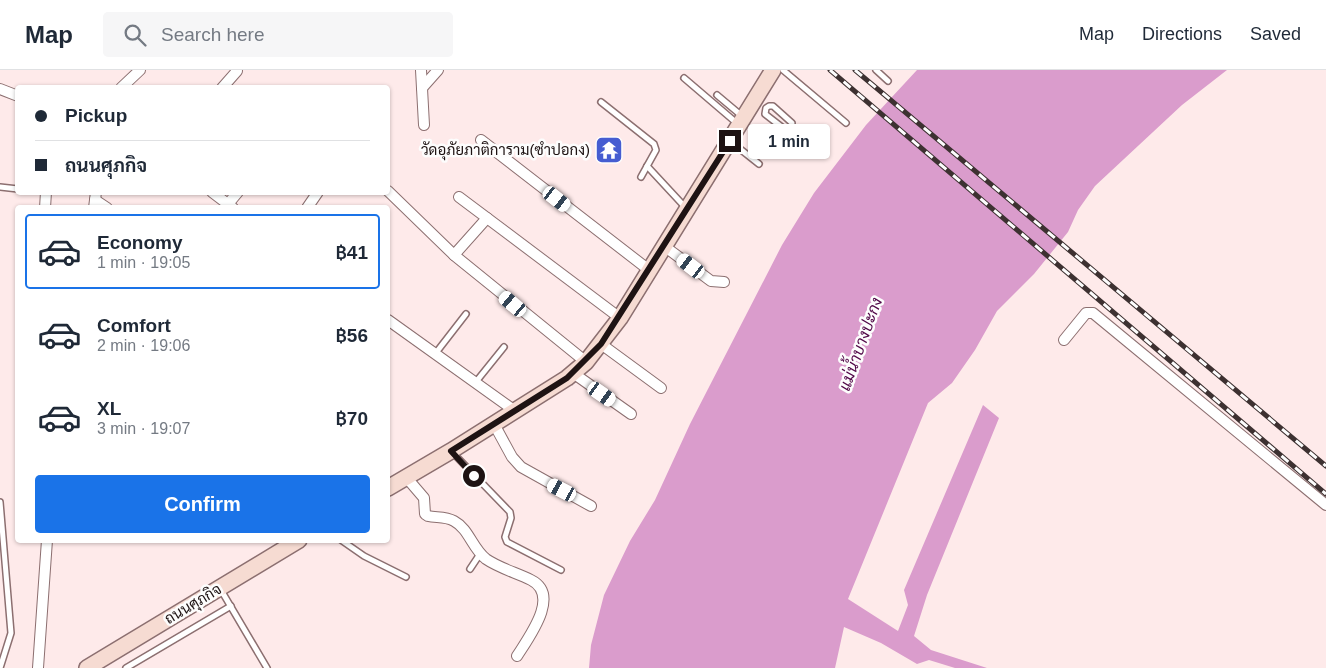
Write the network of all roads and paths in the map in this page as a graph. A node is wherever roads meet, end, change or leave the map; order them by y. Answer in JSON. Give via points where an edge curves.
{"nodes":[{"id":1,"x":140,"y":70,"type":"edge"},
{"id":2,"x":421,"y":70,"type":"edge"},
{"id":3,"x":438,"y":70,"type":"edge"},
{"id":4,"x":773,"y":70,"type":"edge"},
{"id":5,"x":783,"y":70,"type":"edge"},
{"id":6,"x":876,"y":70,"type":"edge"},
{"id":7,"x":237,"y":71,"type":"edge"},
{"id":8,"x":684,"y":78,"type":"dead end"},
{"id":9,"x":888,"y":81,"type":"dead end"},
{"id":10,"x":123,"y":85,"type":"edge"},
{"id":11,"x":225,"y":85,"type":"edge"},
{"id":12,"x":0,"y":88,"type":"edge"},
{"id":13,"x":422,"y":88,"type":"junction"},
{"id":14,"x":15,"y":95,"type":"edge"},
{"id":15,"x":717,"y":95,"type":"dead end"},
{"id":16,"x":601,"y":102,"type":"dead end"},
{"id":17,"x":761,"y":103,"type":"junction"},
{"id":18,"x":741,"y":121,"type":"junction"},
{"id":19,"x":846,"y":123,"type":"dead end"},
{"id":20,"x":424,"y":125,"type":"dead end"},
{"id":21,"x":481,"y":140,"type":"dead end"},
{"id":22,"x":730,"y":141,"type":"junction"},
{"id":23,"x":759,"y":164,"type":"dead end"},
{"id":24,"x":647,"y":166,"type":"junction"},
{"id":25,"x":641,"y":177,"type":"dead end"},
{"id":26,"x":0,"y":187,"type":"edge"},
{"id":27,"x":15,"y":189,"type":"edge"},
{"id":28,"x":390,"y":193,"type":"edge"},
{"id":29,"x":216,"y":195,"type":"edge"},
{"id":30,"x":460,"y":197,"type":"dead end"},
{"id":31,"x":680,"y":201,"type":"junction"},
{"id":32,"x":230,"y":205,"type":"edge"},
{"id":33,"x":487,"y":218,"type":"junction"},
{"id":34,"x":664,"y":246,"type":"junction"},
{"id":35,"x":454,"y":255,"type":"junction"},
{"id":36,"x":649,"y":270,"type":"junction"},
{"id":37,"x":724,"y":282,"type":"dead end"},
{"id":38,"x":466,"y":314,"type":"dead end"},
{"id":39,"x":620,"y":318,"type":"junction"},
{"id":40,"x":390,"y":322,"type":"edge"},
{"id":41,"x":1064,"y":340,"type":"dead end"},
{"id":42,"x":601,"y":344,"type":"junction"},
{"id":43,"x":504,"y":347,"type":"dead end"},
{"id":44,"x":434,"y":355,"type":"junction"},
{"id":45,"x":586,"y":362,"type":"junction"},
{"id":46,"x":574,"y":373,"type":"junction"},
{"id":47,"x":474,"y":383,"type":"junction"},
{"id":48,"x":662,"y":388,"type":"dead end"},
{"id":49,"x":514,"y":411,"type":"junction"},
{"id":50,"x":631,"y":414,"type":"dead end"},
{"id":51,"x":494,"y":424,"type":"junction"},
{"id":52,"x":451,"y":451,"type":"junction"},
{"id":53,"x":406,"y":477,"type":"junction"},
{"id":54,"x":390,"y":487,"type":"edge"},
{"id":55,"x":0,"y":502,"type":"edge"},
{"id":56,"x":1326,"y":505,"type":"edge"},
{"id":57,"x":591,"y":506,"type":"dead end"},
{"id":58,"x":47,"y":543,"type":"edge"},
{"id":59,"x":294,"y":543,"type":"edge"},
{"id":60,"x":345,"y":543,"type":"edge"},
{"id":61,"x":480,"y":553,"type":"junction"},
{"id":62,"x":470,"y":569,"type":"dead end"},
{"id":63,"x":561,"y":570,"type":"dead end"},
{"id":64,"x":406,"y":577,"type":"dead end"},
{"id":65,"x":220,"y":587,"type":"junction"},
{"id":66,"x":231,"y":606,"type":"junction"},
{"id":67,"x":517,"y":656,"type":"dead end"},
{"id":68,"x":0,"y":668,"type":"edge"},
{"id":69,"x":38,"y":668,"type":"edge"},
{"id":70,"x":86,"y":668,"type":"edge"},
{"id":71,"x":126,"y":668,"type":"edge"},
{"id":72,"x":267,"y":668,"type":"edge"}],
"edges":[{"from":1,"to":10,"type":"street"},
{"from":2,"to":13,"type":"street"},
{"from":3,"to":13,"type":"street"},
{"from":4,"to":17,"type":"main road"},
{"from":5,"to":19,"type":"lane"},
{"from":6,"to":9,"type":"lane"},
{"from":7,"to":11,"type":"street"},
{"from":8,"to":18,"type":"lane"},
{"from":12,"to":14,"type":"street"},
{"from":13,"to":20,"type":"street"},
{"from":15,"to":18,"type":"lane"},
{"from":16,"to":24,"type":"lane","via":[[654,144],[656,150]]},
{"from":17,"to":17,"type":"lane","via":[[765,114],[783,128],[791,128],[790,119],[773,106]]},
{"from":17,"to":18,"type":"main road"},
{"from":18,"to":22,"type":"main road"},
{"from":21,"to":36,"type":"street"},
{"from":22,"to":23,"type":"lane"},
{"from":22,"to":31,"type":"main road"},
{"from":24,"to":25,"type":"lane"},
{"from":24,"to":31,"type":"lane"},
{"from":26,"to":27,"type":"lane"},
{"from":28,"to":35,"type":"street"},
{"from":29,"to":32,"type":"street"},
{"from":30,"to":33,"type":"street"},
{"from":31,"to":34,"type":"main road"},
{"from":33,"to":35,"type":"street"},
{"from":33,"to":39,"type":"street"},
{"from":34,"to":36,"type":"main road"},
{"from":34,"to":37,"type":"street","via":[[711,281]]},
{"from":35,"to":45,"type":"street"},
{"from":36,"to":39,"type":"main road"},
{"from":38,"to":44,"type":"lane"},
{"from":39,"to":42,"type":"main road"},
{"from":40,"to":44,"type":"street"},
{"from":41,"to":56,"type":"street","via":[[1086,313],[1093,313]]},
{"from":42,"to":45,"type":"main road"},
{"from":42,"to":48,"type":"street"},
{"from":43,"to":47,"type":"lane"},
{"from":44,"to":47,"type":"street"},
{"from":45,"to":46,"type":"main road"},
{"from":46,"to":49,"type":"main road"},
{"from":46,"to":50,"type":"street"},
{"from":47,"to":49,"type":"street"},
{"from":49,"to":51,"type":"main road"},
{"from":51,"to":52,"type":"main road"},
{"from":51,"to":57,"type":"street","via":[[521,467]]},
{"from":52,"to":53,"type":"main road"},
{"from":52,"to":63,"type":"lane","via":[[510,512],[507,542]]},
{"from":53,"to":54,"type":"main road"},
{"from":53,"to":61,"type":"street","via":[[424,498],[425,514],[454,521]]},
{"from":55,"to":68,"type":"lane","via":[[10,633]]},
{"from":58,"to":69,"type":"street"},
{"from":59,"to":65,"type":"main road","name":"ถนนศุภกิจ"},
{"from":60,"to":64,"type":"lane"},
{"from":61,"to":62,"type":"lane"},
{"from":61,"to":67,"type":"street","via":[[488,561],[534,581],[545,596],[540,615]]},
{"from":65,"to":66,"type":"lane"},
{"from":65,"to":70,"type":"main road","name":"ถนนศุภกิจ"},
{"from":66,"to":71,"type":"lane"},
{"from":66,"to":72,"type":"lane"}]}
